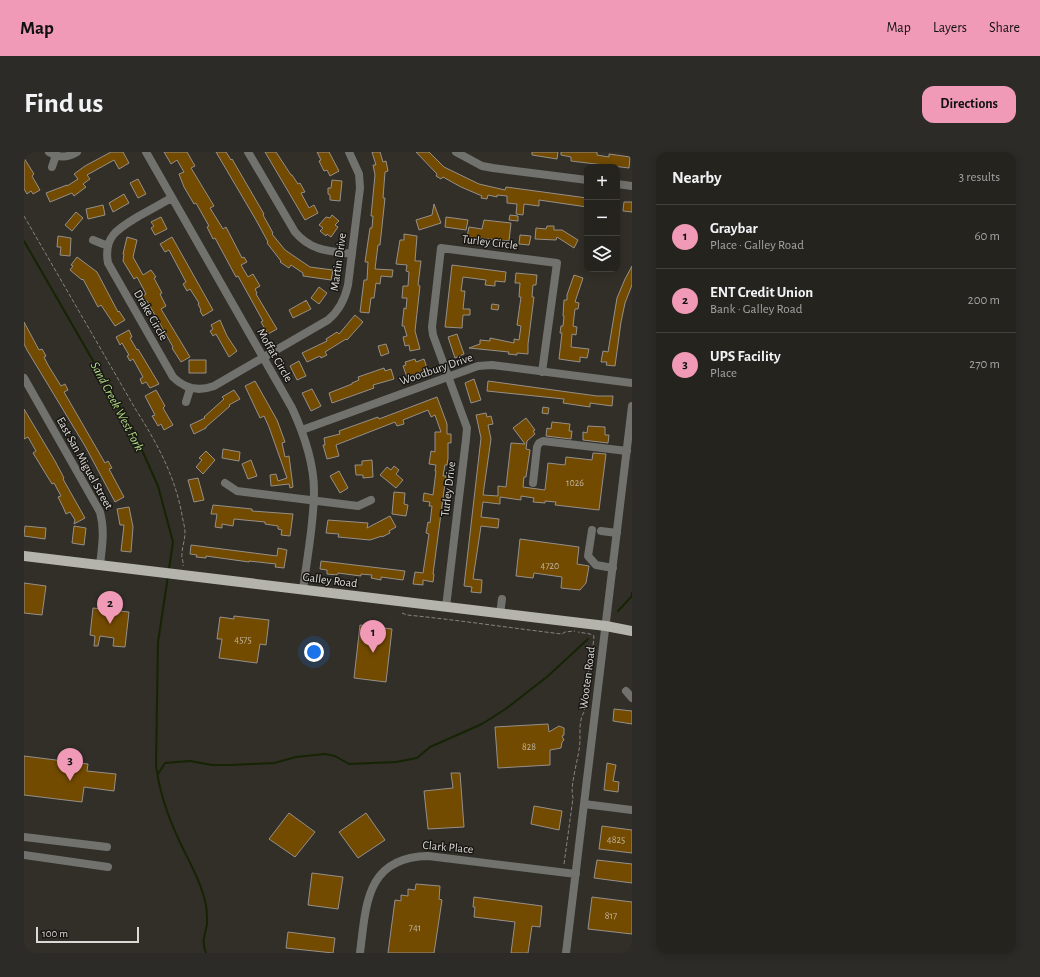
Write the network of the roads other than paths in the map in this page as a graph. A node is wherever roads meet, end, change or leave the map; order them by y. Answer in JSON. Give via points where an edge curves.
{"nodes":[{"id":1,"x":77,"y":152,"type":"edge"},
{"id":2,"x":146,"y":152,"type":"edge"},
{"id":3,"x":248,"y":152,"type":"edge"},
{"id":4,"x":349,"y":152,"type":"edge"},
{"id":5,"x":456,"y":152,"type":"edge"},
{"id":6,"x":53,"y":154,"type":"edge"},
{"id":7,"x":52,"y":167,"type":"dead end"},
{"id":8,"x":584,"y":180,"type":"edge"},
{"id":9,"x":620,"y":184,"type":"edge"},
{"id":10,"x":632,"y":186,"type":"edge"},
{"id":11,"x":172,"y":198,"type":"junction"},
{"id":12,"x":93,"y":240,"type":"dead end"},
{"id":13,"x":108,"y":246,"type":"junction"},
{"id":14,"x":352,"y":254,"type":"junction"},
{"id":15,"x":263,"y":357,"type":"junction"},
{"id":16,"x":542,"y":372,"type":"junction"},
{"id":17,"x":448,"y":376,"type":"junction"},
{"id":18,"x":24,"y":378,"type":"edge"},
{"id":19,"x":632,"y":383,"type":"edge"},
{"id":20,"x":190,"y":389,"type":"junction"},
{"id":21,"x":186,"y":402,"type":"dead end"},
{"id":22,"x":632,"y":406,"type":"edge"},
{"id":23,"x":302,"y":430,"type":"junction"},
{"id":24,"x":627,"y":451,"type":"junction"},
{"id":25,"x":225,"y":483,"type":"dead end"},
{"id":26,"x":533,"y":483,"type":"dead end"},
{"id":27,"x":371,"y":500,"type":"dead end"},
{"id":28,"x":313,"y":501,"type":"junction"},
{"id":29,"x":592,"y":530,"type":"dead end"},
{"id":30,"x":601,"y":531,"type":"dead end"},
{"id":31,"x":617,"y":533,"type":"junction"},
{"id":32,"x":24,"y":556,"type":"edge"},
{"id":33,"x":100,"y":565,"type":"junction"},
{"id":34,"x":613,"y":568,"type":"junction"},
{"id":35,"x":302,"y":590,"type":"junction"},
{"id":36,"x":502,"y":599,"type":"dead end"},
{"id":37,"x":446,"y":607,"type":"junction"},
{"id":38,"x":500,"y":614,"type":"junction"},
{"id":39,"x":606,"y":626,"type":"junction"},
{"id":40,"x":632,"y":631,"type":"edge"},
{"id":41,"x":626,"y":691,"type":"dead end"},
{"id":42,"x":632,"y":698,"type":"edge"},
{"id":43,"x":584,"y":804,"type":"junction"},
{"id":44,"x":632,"y":810,"type":"edge"},
{"id":45,"x":24,"y":837,"type":"edge"},
{"id":46,"x":107,"y":847,"type":"dead end"},
{"id":47,"x":24,"y":855,"type":"edge"},
{"id":48,"x":108,"y":867,"type":"dead end"},
{"id":49,"x":576,"y":874,"type":"junction"},
{"id":50,"x":360,"y":953,"type":"edge"},
{"id":51,"x":566,"y":953,"type":"edge"}],
"edges":[{"from":1,"to":6,"type":"street","via":[[63,157]]},
{"from":2,"to":11,"type":"street","name":"Moffat Circle"},
{"from":3,"to":14,"type":"street","via":[[301,240],[318,249]]},
{"from":4,"to":14,"type":"street","name":"Martin Drive","via":[[360,180]]},
{"from":5,"to":8,"type":"street","via":[[493,168]]},
{"from":6,"to":7,"type":"street"},
{"from":9,"to":10,"type":"street"},
{"from":11,"to":13,"type":"street","via":[[116,230]]},
{"from":11,"to":15,"type":"street","name":"Moffat Circle"},
{"from":12,"to":13,"type":"street"},
{"from":13,"to":20,"type":"street","name":"Drake Circle","via":[[108,263],[123,290],[173,377]]},
{"from":14,"to":15,"type":"street","name":"Martin Drive","via":[[346,294],[335,314]]},
{"from":15,"to":20,"type":"street","via":[[214,386]]},
{"from":15,"to":23,"type":"street","name":"Moffat Circle"},
{"from":16,"to":17,"type":"street","name":"Woodbury Drive","via":[[485,365]]},
{"from":16,"to":17,"type":"street","name":"Turley Circle","via":[[556,263],[441,248],[432,327]]},
{"from":16,"to":19,"type":"street","name":"Woodbury Drive"},
{"from":17,"to":23,"type":"street","name":"Woodbury Drive"},
{"from":17,"to":37,"type":"street","name":"Turley Drive","via":[[467,428]]},
{"from":18,"to":33,"type":"street","name":"East San Miguel Street","via":[[100,512],[103,521]]},
{"from":20,"to":21,"type":"street"},
{"from":22,"to":24,"type":"street","name":"Wooten Road"},
{"from":23,"to":28,"type":"street","name":"Moffat Circle","via":[[312,470]]},
{"from":24,"to":26,"type":"street","via":[[543,441],[537,447]]},
{"from":24,"to":31,"type":"street","name":"Wooten Road"},
{"from":25,"to":28,"type":"street","via":[[237,491]]},
{"from":27,"to":28,"type":"street","via":[[358,506]]},
{"from":28,"to":35,"type":"street","name":"Moffat Circle"},
{"from":29,"to":34,"type":"street","via":[[588,556],[596,565]]},
{"from":30,"to":31,"type":"street"},
{"from":31,"to":34,"type":"street","name":"Wooten Road"},
{"from":32,"to":33,"type":"main road","name":"Galley Road"},
{"from":33,"to":35,"type":"main road","name":"Galley Road"},
{"from":34,"to":39,"type":"street","name":"Wooten Road"},
{"from":35,"to":37,"type":"main road","name":"Galley Road"},
{"from":36,"to":38,"type":"street"},
{"from":37,"to":38,"type":"main road","name":"Galley Road"},
{"from":38,"to":39,"type":"main road","name":"Galley Road"},
{"from":39,"to":40,"type":"main road","name":"Galley Road"},
{"from":39,"to":43,"type":"street","name":"Wooten Road"},
{"from":41,"to":42,"type":"street"},
{"from":43,"to":44,"type":"street"},
{"from":43,"to":49,"type":"street","name":"Wooten Road"},
{"from":45,"to":46,"type":"street"},
{"from":47,"to":48,"type":"street"},
{"from":49,"to":50,"type":"street","name":"Clark Place","via":[[428,856],[399,861],[378,878],[369,896]]},
{"from":49,"to":51,"type":"street","name":"Wooten Road"}]}
